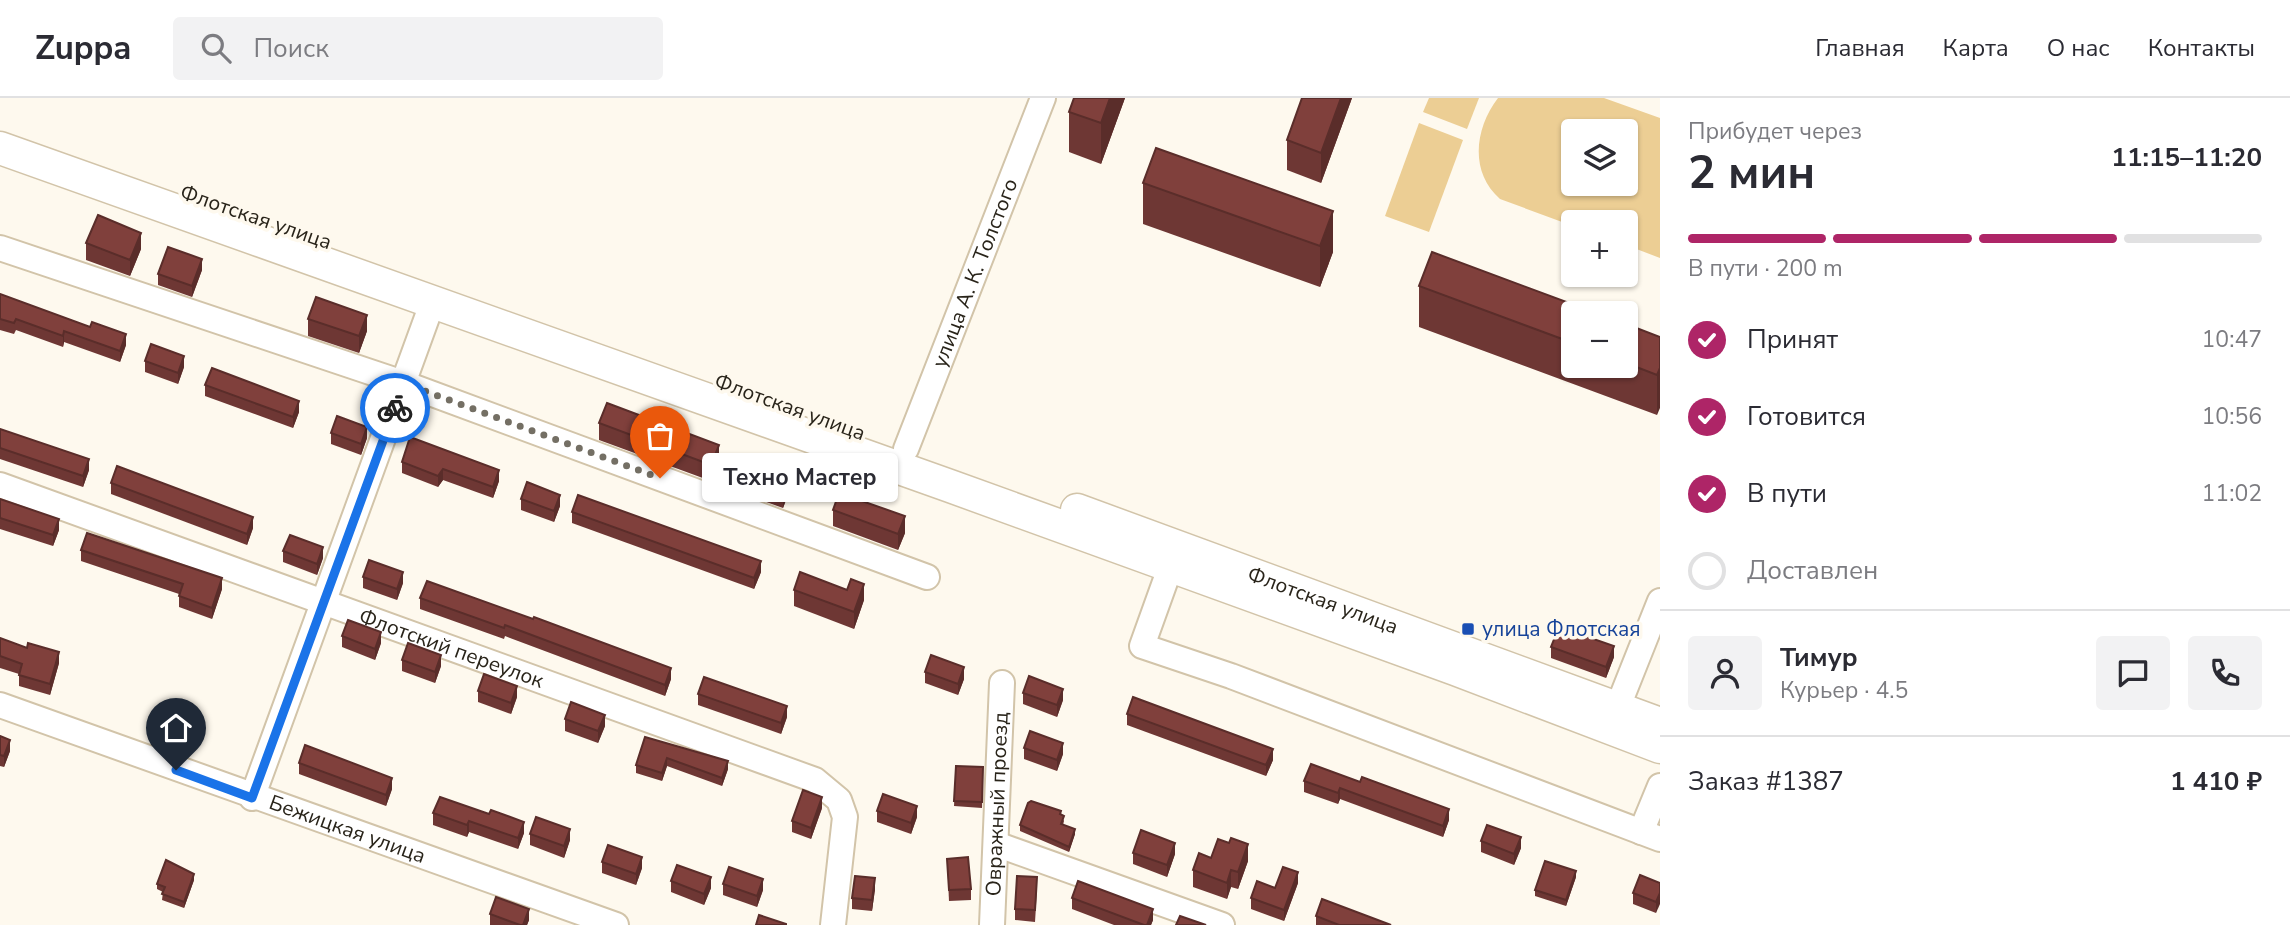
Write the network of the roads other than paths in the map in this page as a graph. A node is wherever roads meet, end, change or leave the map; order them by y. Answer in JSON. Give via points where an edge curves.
{"nodes":[{"id":1,"x":1043,"y":98,"type":"edge"},
{"id":2,"x":0,"y":128,"type":"edge"},
{"id":3,"x":0,"y":148,"type":"edge"},
{"id":4,"x":0,"y":248,"type":"edge"},
{"id":5,"x":433,"y":301,"type":"junction"},
{"id":6,"x":403,"y":383,"type":"junction"},
{"id":7,"x":906,"y":449,"type":"junction"},
{"id":8,"x":0,"y":485,"type":"edge"},
{"id":9,"x":1170,"y":568,"type":"junction"},
{"id":10,"x":927,"y":577,"type":"dead end"},
{"id":11,"x":1660,"y":601,"type":"edge"},
{"id":12,"x":323,"y":604,"type":"junction"},
{"id":13,"x":1002,"y":683,"type":"dead end"},
{"id":14,"x":0,"y":705,"type":"edge"},
{"id":15,"x":1614,"y":717,"type":"junction"},
{"id":16,"x":1660,"y":724,"type":"edge"},
{"id":17,"x":1660,"y":747,"type":"edge"},
{"id":18,"x":1660,"y":786,"type":"edge"},
{"id":19,"x":252,"y":798,"type":"junction"},
{"id":20,"x":1651,"y":836,"type":"edge"},
{"id":21,"x":996,"y":844,"type":"junction"},
{"id":22,"x":616,"y":925,"type":"edge"},
{"id":23,"x":833,"y":925,"type":"edge"},
{"id":24,"x":992,"y":925,"type":"edge"},
{"id":25,"x":1222,"y":925,"type":"edge"}],
"edges":[{"from":1,"to":7,"type":"street","name":"улица А. К. Толстого"},
{"from":2,"to":7,"type":"main road","name":"Флотская улица"},
{"from":3,"to":5,"type":"main road","name":"Флотская улица"},
{"from":4,"to":6,"type":"street"},
{"from":5,"to":6,"type":"street"},
{"from":5,"to":9,"type":"main road","name":"Флотская улица"},
{"from":6,"to":10,"type":"street"},
{"from":6,"to":12,"type":"street"},
{"from":7,"to":15,"type":"main road","name":"Флотская улица"},
{"from":8,"to":12,"type":"street","name":"Флотский переулок"},
{"from":9,"to":15,"type":"main road","name":"Флотская улица","via":[[1455,669]]},
{"from":9,"to":20,"type":"street","via":[[1142,646]]},
{"from":11,"to":15,"type":"street"},
{"from":12,"to":19,"type":"street"},
{"from":12,"to":23,"type":"street","name":"Флотский переулок","via":[[814,780],[839,800],[845,817]]},
{"from":13,"to":21,"type":"street","name":"Овражный проезд"},
{"from":14,"to":19,"type":"street","name":"Бежицкая улица"},
{"from":15,"to":16,"type":"main road","name":"Флотская улица"},
{"from":15,"to":17,"type":"main road","name":"Флотская улица"},
{"from":18,"to":20,"type":"street"},
{"from":19,"to":22,"type":"street","name":"Бежицкая улица"},
{"from":21,"to":24,"type":"street","name":"Овражный проезд"},
{"from":21,"to":25,"type":"street"}]}
